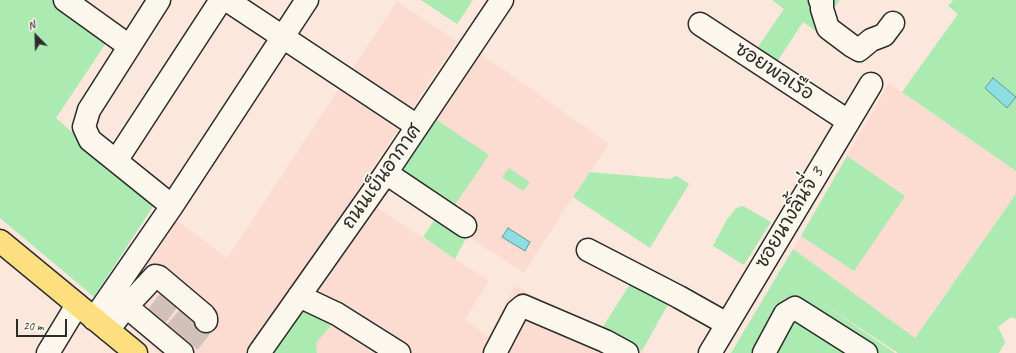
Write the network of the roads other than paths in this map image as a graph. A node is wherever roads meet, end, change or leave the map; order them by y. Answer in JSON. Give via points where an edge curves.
{"nodes":[{"id":1,"x":65,"y":0,"type":"edge"},
{"id":2,"x":159,"y":0,"type":"edge"},
{"id":3,"x":221,"y":0,"type":"edge"},
{"id":4,"x":227,"y":0,"type":"edge"},
{"id":5,"x":307,"y":0,"type":"edge"},
{"id":6,"x":502,"y":0,"type":"edge"},
{"id":7,"x":820,"y":0,"type":"edge"},
{"id":8,"x":893,"y":23,"type":"dead end"},
{"id":9,"x":700,"y":24,"type":"dead end"},
{"id":10,"x":283,"y":37,"type":"junction"},
{"id":11,"x":129,"y":46,"type":"junction"},
{"id":12,"x":871,"y":84,"type":"dead end"},
{"id":13,"x":848,"y":121,"type":"junction"},
{"id":14,"x":417,"y":126,"type":"junction"},
{"id":15,"x":116,"y":161,"type":"junction"},
{"id":16,"x":386,"y":172,"type":"junction"},
{"id":17,"x":172,"y":206,"type":"junction"},
{"id":18,"x":465,"y":226,"type":"dead end"},
{"id":19,"x":0,"y":242,"type":"edge"},
{"id":20,"x":588,"y":250,"type":"dead end"},
{"id":21,"x":299,"y":296,"type":"junction"},
{"id":22,"x":119,"y":301,"type":"junction"},
{"id":23,"x":77,"y":305,"type":"junction"},
{"id":24,"x":198,"y":313,"type":"dead end"},
{"id":25,"x":101,"y":324,"type":"junction"},
{"id":26,"x":727,"y":324,"type":"junction"},
{"id":27,"x":179,"y":345,"type":"edge"},
{"id":28,"x":48,"y":353,"type":"edge"},
{"id":29,"x":136,"y":353,"type":"edge"},
{"id":30,"x":260,"y":353,"type":"edge"},
{"id":31,"x":399,"y":353,"type":"edge"},
{"id":32,"x":495,"y":353,"type":"edge"},
{"id":33,"x":627,"y":353,"type":"edge"},
{"id":34,"x":710,"y":353,"type":"edge"},
{"id":35,"x":764,"y":353,"type":"edge"},
{"id":36,"x":866,"y":353,"type":"edge"}],
"edges":[{"from":1,"to":11,"type":"street"},
{"from":2,"to":11,"type":"street"},
{"from":3,"to":15,"type":"street"},
{"from":4,"to":10,"type":"street"},
{"from":5,"to":10,"type":"street"},
{"from":6,"to":14,"type":"street","name":"ถนนเย็นอากาศ"},
{"from":7,"to":8,"type":"street","via":[[828,28],[859,50],[871,40],[884,35]]},
{"from":9,"to":13,"type":"street","name":"ซอยพลเรือ"},
{"from":10,"to":14,"type":"street"},
{"from":10,"to":17,"type":"street"},
{"from":11,"to":15,"type":"street","via":[[89,110],[84,127],[90,140]]},
{"from":12,"to":13,"type":"street","name":"ซอยนางลิ้นจี่ 3"},
{"from":13,"to":26,"type":"street","name":"ซอยนางลิ้นจี่ 3"},
{"from":14,"to":16,"type":"street","name":"ถนนเย็นอากาศ"},
{"from":15,"to":17,"type":"street"},
{"from":16,"to":18,"type":"street"},
{"from":16,"to":21,"type":"street","name":"ถนนเย็นอากาศ"},
{"from":17,"to":22,"type":"street"},
{"from":19,"to":23,"type":"main road"},
{"from":20,"to":26,"type":"street"},
{"from":21,"to":30,"type":"street","name":"ถนนเย็นอากาศ"},
{"from":21,"to":31,"type":"street","via":[[337,314]]},
{"from":22,"to":24,"type":"street","via":[[155,276]]},
{"from":22,"to":25,"type":"street"},
{"from":22,"to":27,"type":"street","via":[[152,322]]},
{"from":23,"to":25,"type":"main road"},
{"from":23,"to":28,"type":"street"},
{"from":25,"to":29,"type":"main road"},
{"from":26,"to":34,"type":"street","name":"ซอยนางลิ้นจี่ 3"},
{"from":32,"to":33,"type":"street","via":[[517,310],[523,306]]},
{"from":35,"to":36,"type":"street","via":[[785,314],[795,308]]}]}
